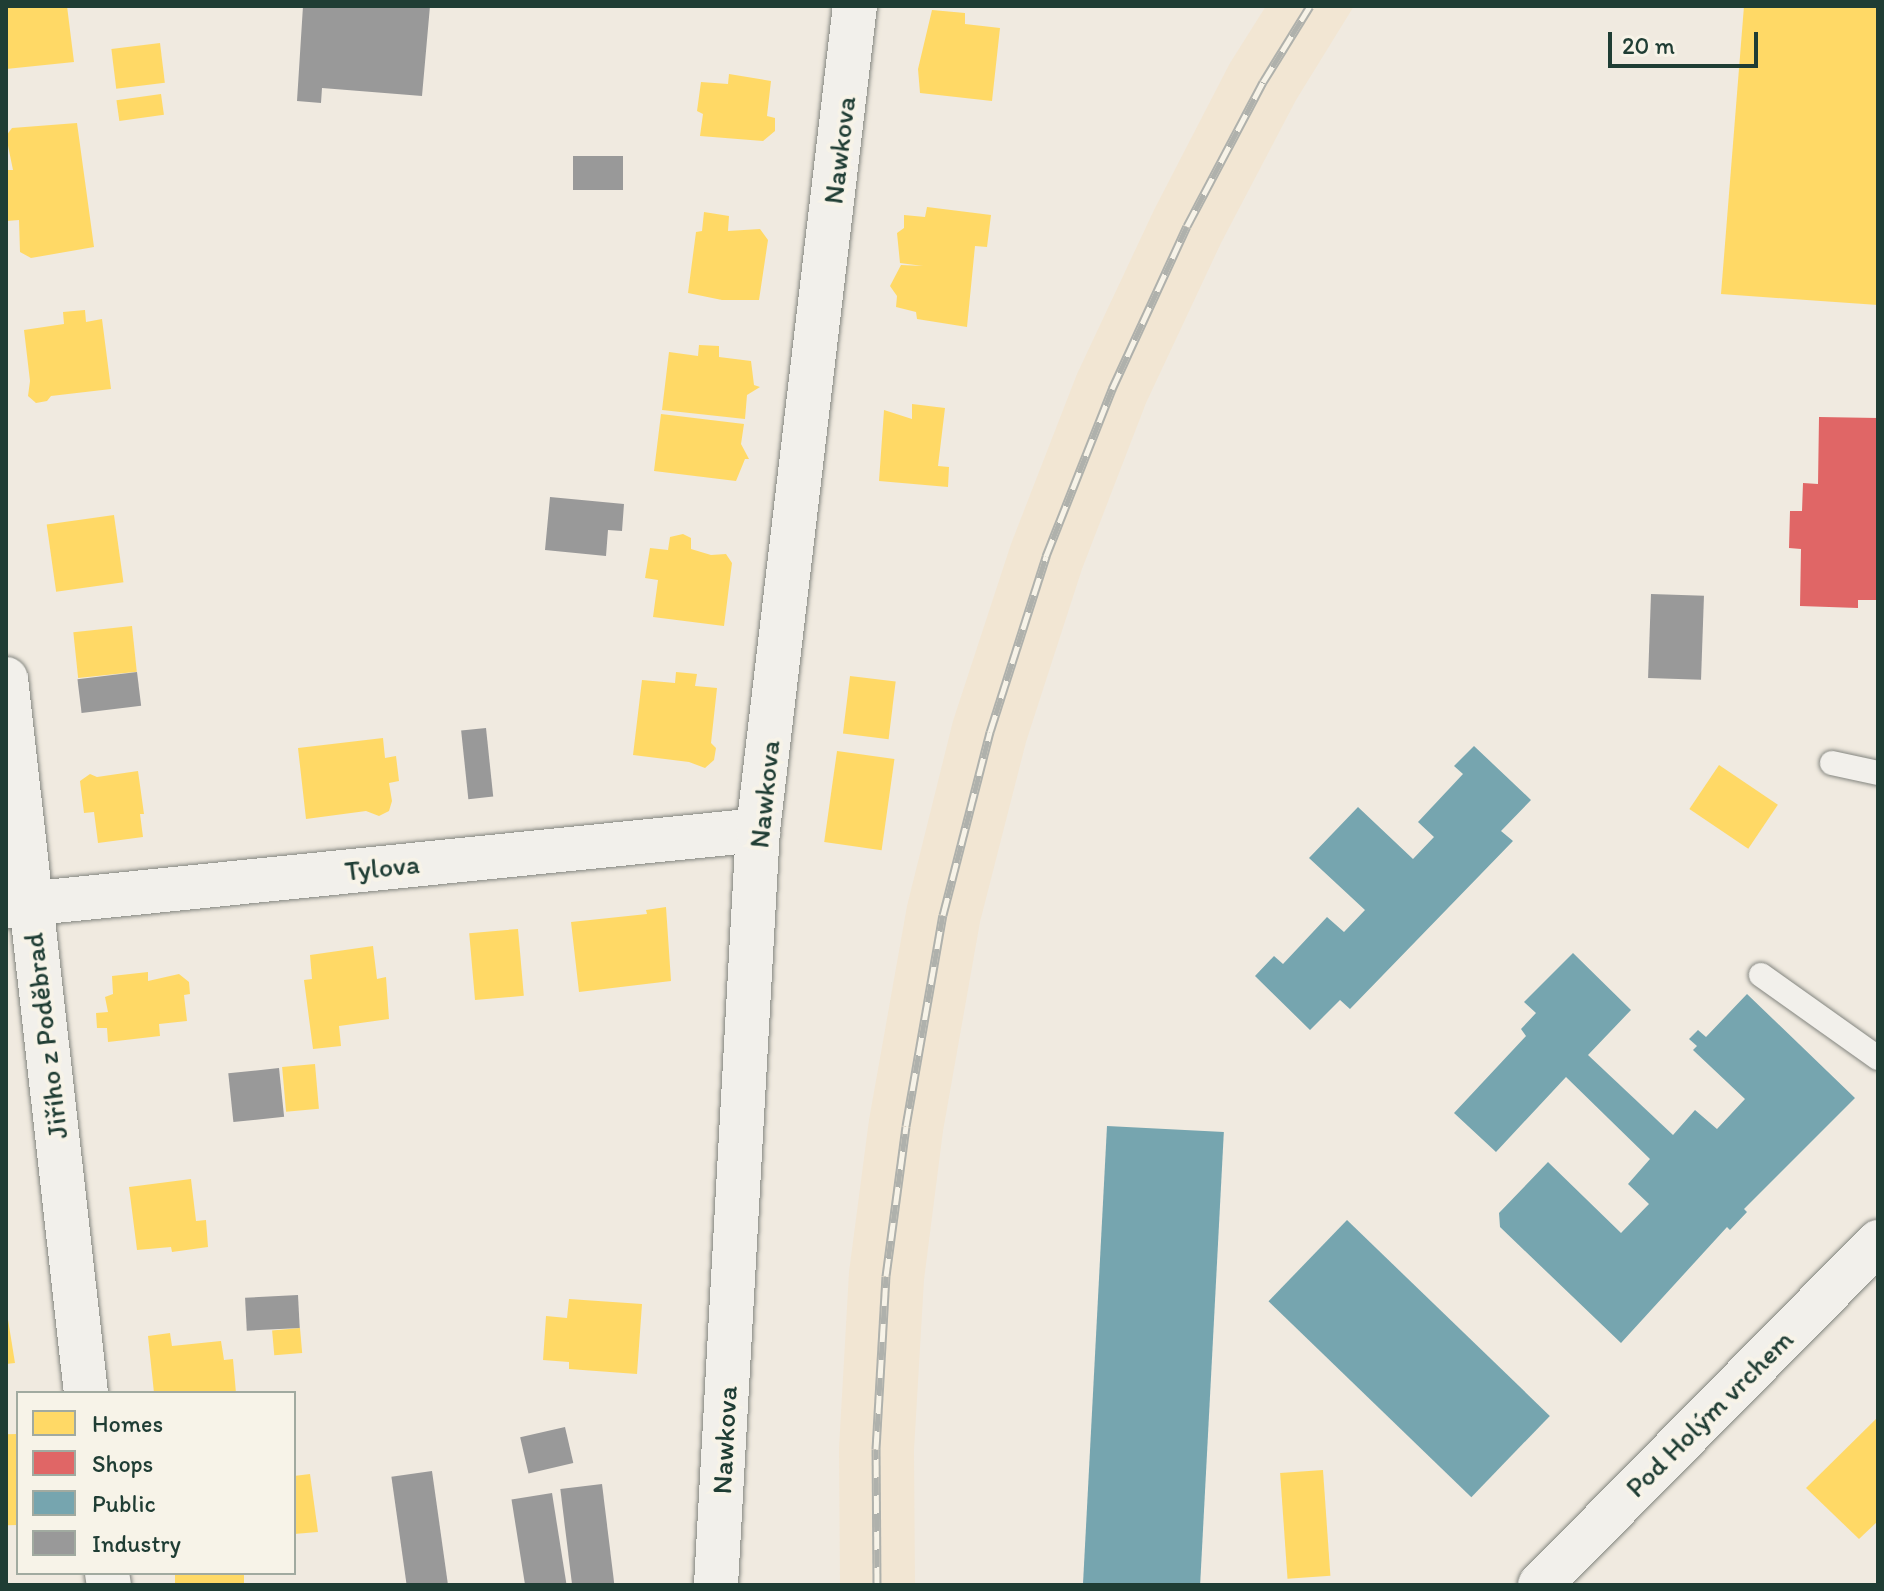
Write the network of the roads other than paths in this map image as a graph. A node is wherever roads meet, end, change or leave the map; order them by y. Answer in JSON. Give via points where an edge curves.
{"nodes":[{"id":1,"x":855,"y":6,"type":"edge"},
{"id":2,"x":6,"y":679,"type":"edge"},
{"id":3,"x":1832,"y":763,"type":"dead end"},
{"id":4,"x":1878,"y":773,"type":"edge"},
{"id":5,"x":758,"y":830,"type":"junction"},
{"id":6,"x":18,"y":904,"type":"edge"},
{"id":7,"x":1761,"y":975,"type":"dead end"},
{"id":8,"x":1878,"y":1058,"type":"edge"},
{"id":9,"x":1878,"y":1242,"type":"edge"},
{"id":10,"x":86,"y":1391,"type":"edge"},
{"id":11,"x":716,"y":1585,"type":"edge"},
{"id":12,"x":1540,"y":1585,"type":"edge"}],
"edges":[{"from":1,"to":5,"type":"street","name":"Nawkova"},
{"from":2,"to":6,"type":"street","name":"Jiřího z Poděbrad"},
{"from":3,"to":4,"type":"lane"},
{"from":5,"to":6,"type":"street","name":"Tylova"},
{"from":5,"to":11,"type":"street","name":"Nawkova"},
{"from":6,"to":10,"type":"street","name":"Jiřího z Poděbrad"},
{"from":7,"to":8,"type":"lane"},
{"from":9,"to":12,"type":"street","name":"Pod Holým vrchem"}]}
